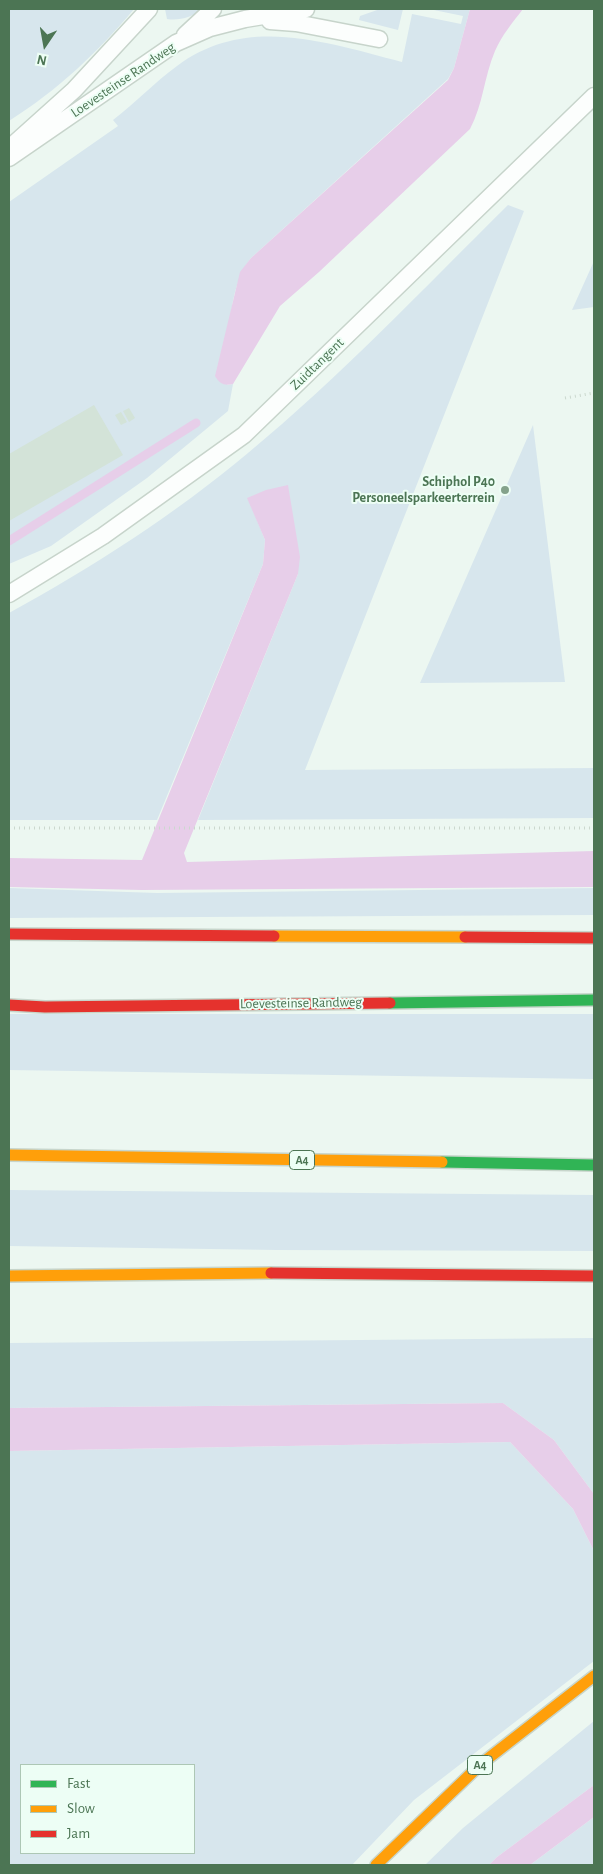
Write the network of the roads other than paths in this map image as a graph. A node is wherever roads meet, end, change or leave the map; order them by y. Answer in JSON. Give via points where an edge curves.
{"nodes":[{"id":1,"x":149,"y":9,"type":"edge"},
{"id":2,"x":212,"y":9,"type":"edge"},
{"id":3,"x":306,"y":9,"type":"edge"},
{"id":4,"x":210,"y":28,"type":"junction"},
{"id":5,"x":379,"y":39,"type":"dead end"},
{"id":6,"x":176,"y":43,"type":"junction"},
{"id":7,"x":594,"y":96,"type":"edge"},
{"id":8,"x":9,"y":149,"type":"edge"},
{"id":9,"x":9,"y":158,"type":"edge"},
{"id":10,"x":9,"y":594,"type":"edge"},
{"id":11,"x":9,"y":934,"type":"edge"},
{"id":12,"x":594,"y":938,"type":"edge"},
{"id":13,"x":594,"y":1000,"type":"edge"},
{"id":14,"x":9,"y":1005,"type":"edge"},
{"id":15,"x":9,"y":1156,"type":"edge"},
{"id":16,"x":594,"y":1165,"type":"edge"},
{"id":17,"x":9,"y":1276,"type":"edge"},
{"id":18,"x":594,"y":1276,"type":"edge"},
{"id":19,"x":594,"y":1676,"type":"edge"},
{"id":20,"x":376,"y":1865,"type":"edge"}],
"edges":[{"from":1,"to":8,"type":"lane","via":[[74,90]]},
{"from":2,"to":6,"type":"lane"},
{"from":3,"to":4,"type":"lane","name":"Loevesteinse Randweg"},
{"from":4,"to":5,"type":"lane","via":[[272,21]]},
{"from":4,"to":6,"type":"lane","name":"Loevesteinse Randweg"},
{"from":6,"to":9,"type":"lane","name":"Loevesteinse Randweg"},
{"from":7,"to":10,"type":"lane","name":"Zuidtangent","via":[[244,435],[104,536]]},
{"from":11,"to":12,"type":"main road"},
{"from":13,"to":14,"type":"main road","name":"Loevesteinse Randweg"},
{"from":15,"to":16,"type":"main road","number":"A4"},
{"from":17,"to":18,"type":"main road"},
{"from":19,"to":20,"type":"main road","number":"A4","via":[[481,1764]]}]}
